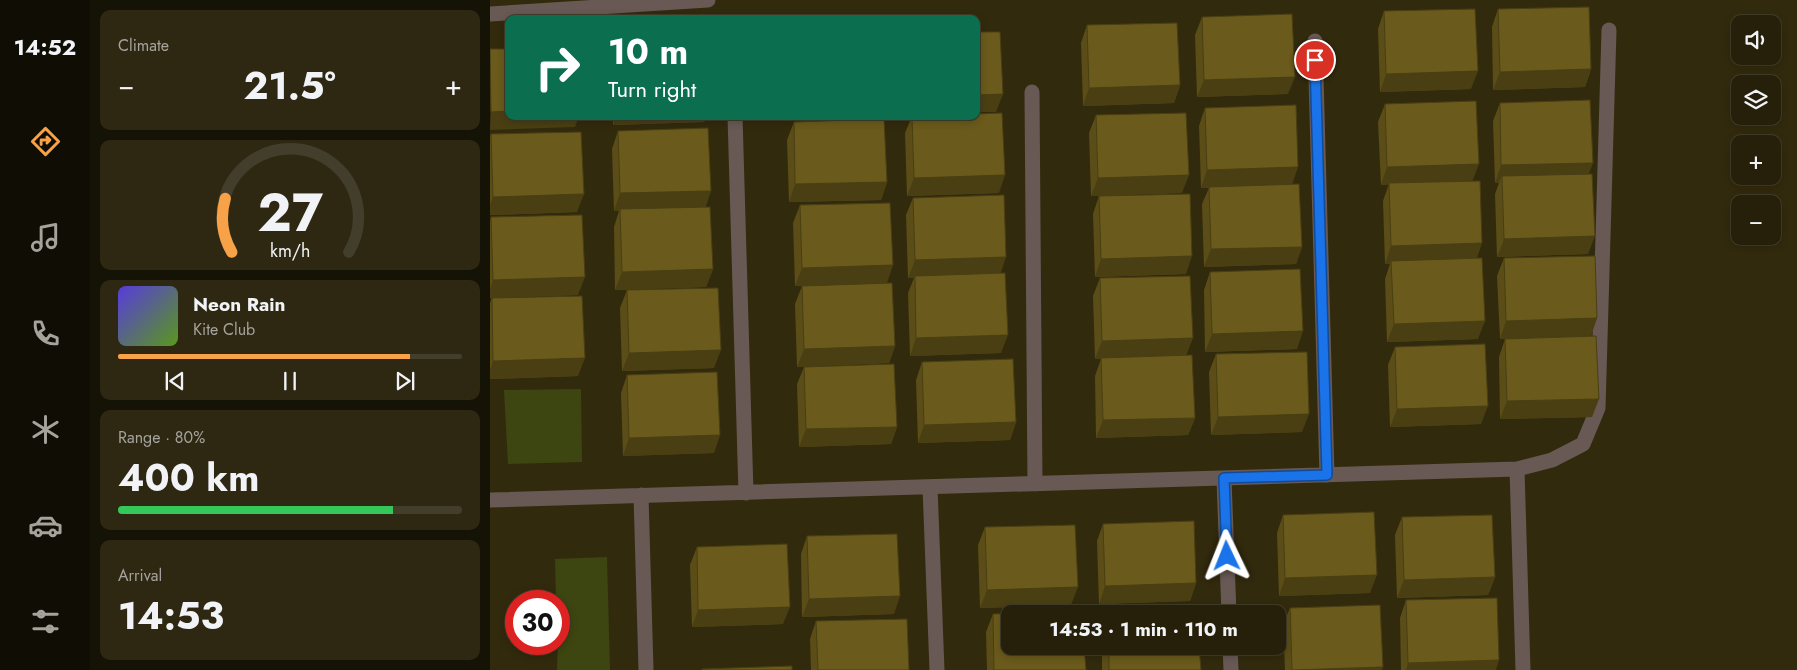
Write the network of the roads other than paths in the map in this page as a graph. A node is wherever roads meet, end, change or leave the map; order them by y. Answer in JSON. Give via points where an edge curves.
{"nodes":[{"id":1,"x":708,"y":0,"type":"edge"},
{"id":2,"x":490,"y":14,"type":"edge"},
{"id":3,"x":1610,"y":30,"type":"dead end"},
{"id":4,"x":1314,"y":41,"type":"dead end"},
{"id":5,"x":1032,"y":92,"type":"dead end"},
{"id":6,"x":735,"y":120,"type":"edge"},
{"id":7,"x":1517,"y":469,"type":"junction"},
{"id":8,"x":1327,"y":475,"type":"junction"},
{"id":9,"x":1224,"y":478,"type":"junction"},
{"id":10,"x":1035,"y":484,"type":"junction"},
{"id":11,"x":930,"y":487,"type":"junction"},
{"id":12,"x":746,"y":493,"type":"junction"},
{"id":13,"x":641,"y":495,"type":"junction"},
{"id":14,"x":490,"y":500,"type":"edge"},
{"id":15,"x":1229,"y":605,"type":"edge"},
{"id":16,"x":1230,"y":655,"type":"edge"},
{"id":17,"x":646,"y":670,"type":"edge"},
{"id":18,"x":937,"y":670,"type":"edge"},
{"id":19,"x":1231,"y":670,"type":"edge"},
{"id":20,"x":1523,"y":670,"type":"edge"}],
"edges":[{"from":1,"to":2,"type":"street"},
{"from":3,"to":7,"type":"street","via":[[1598,408],[1583,444],[1552,460]]},
{"from":4,"to":8,"type":"street"},
{"from":5,"to":10,"type":"street"},
{"from":6,"to":12,"type":"street"},
{"from":7,"to":8,"type":"street"},
{"from":7,"to":20,"type":"street"},
{"from":8,"to":9,"type":"street"},
{"from":9,"to":10,"type":"street"},
{"from":9,"to":15,"type":"street"},
{"from":10,"to":11,"type":"street"},
{"from":11,"to":12,"type":"street"},
{"from":11,"to":18,"type":"street"},
{"from":12,"to":13,"type":"street"},
{"from":13,"to":14,"type":"street"},
{"from":13,"to":17,"type":"street"},
{"from":16,"to":19,"type":"street"}]}
